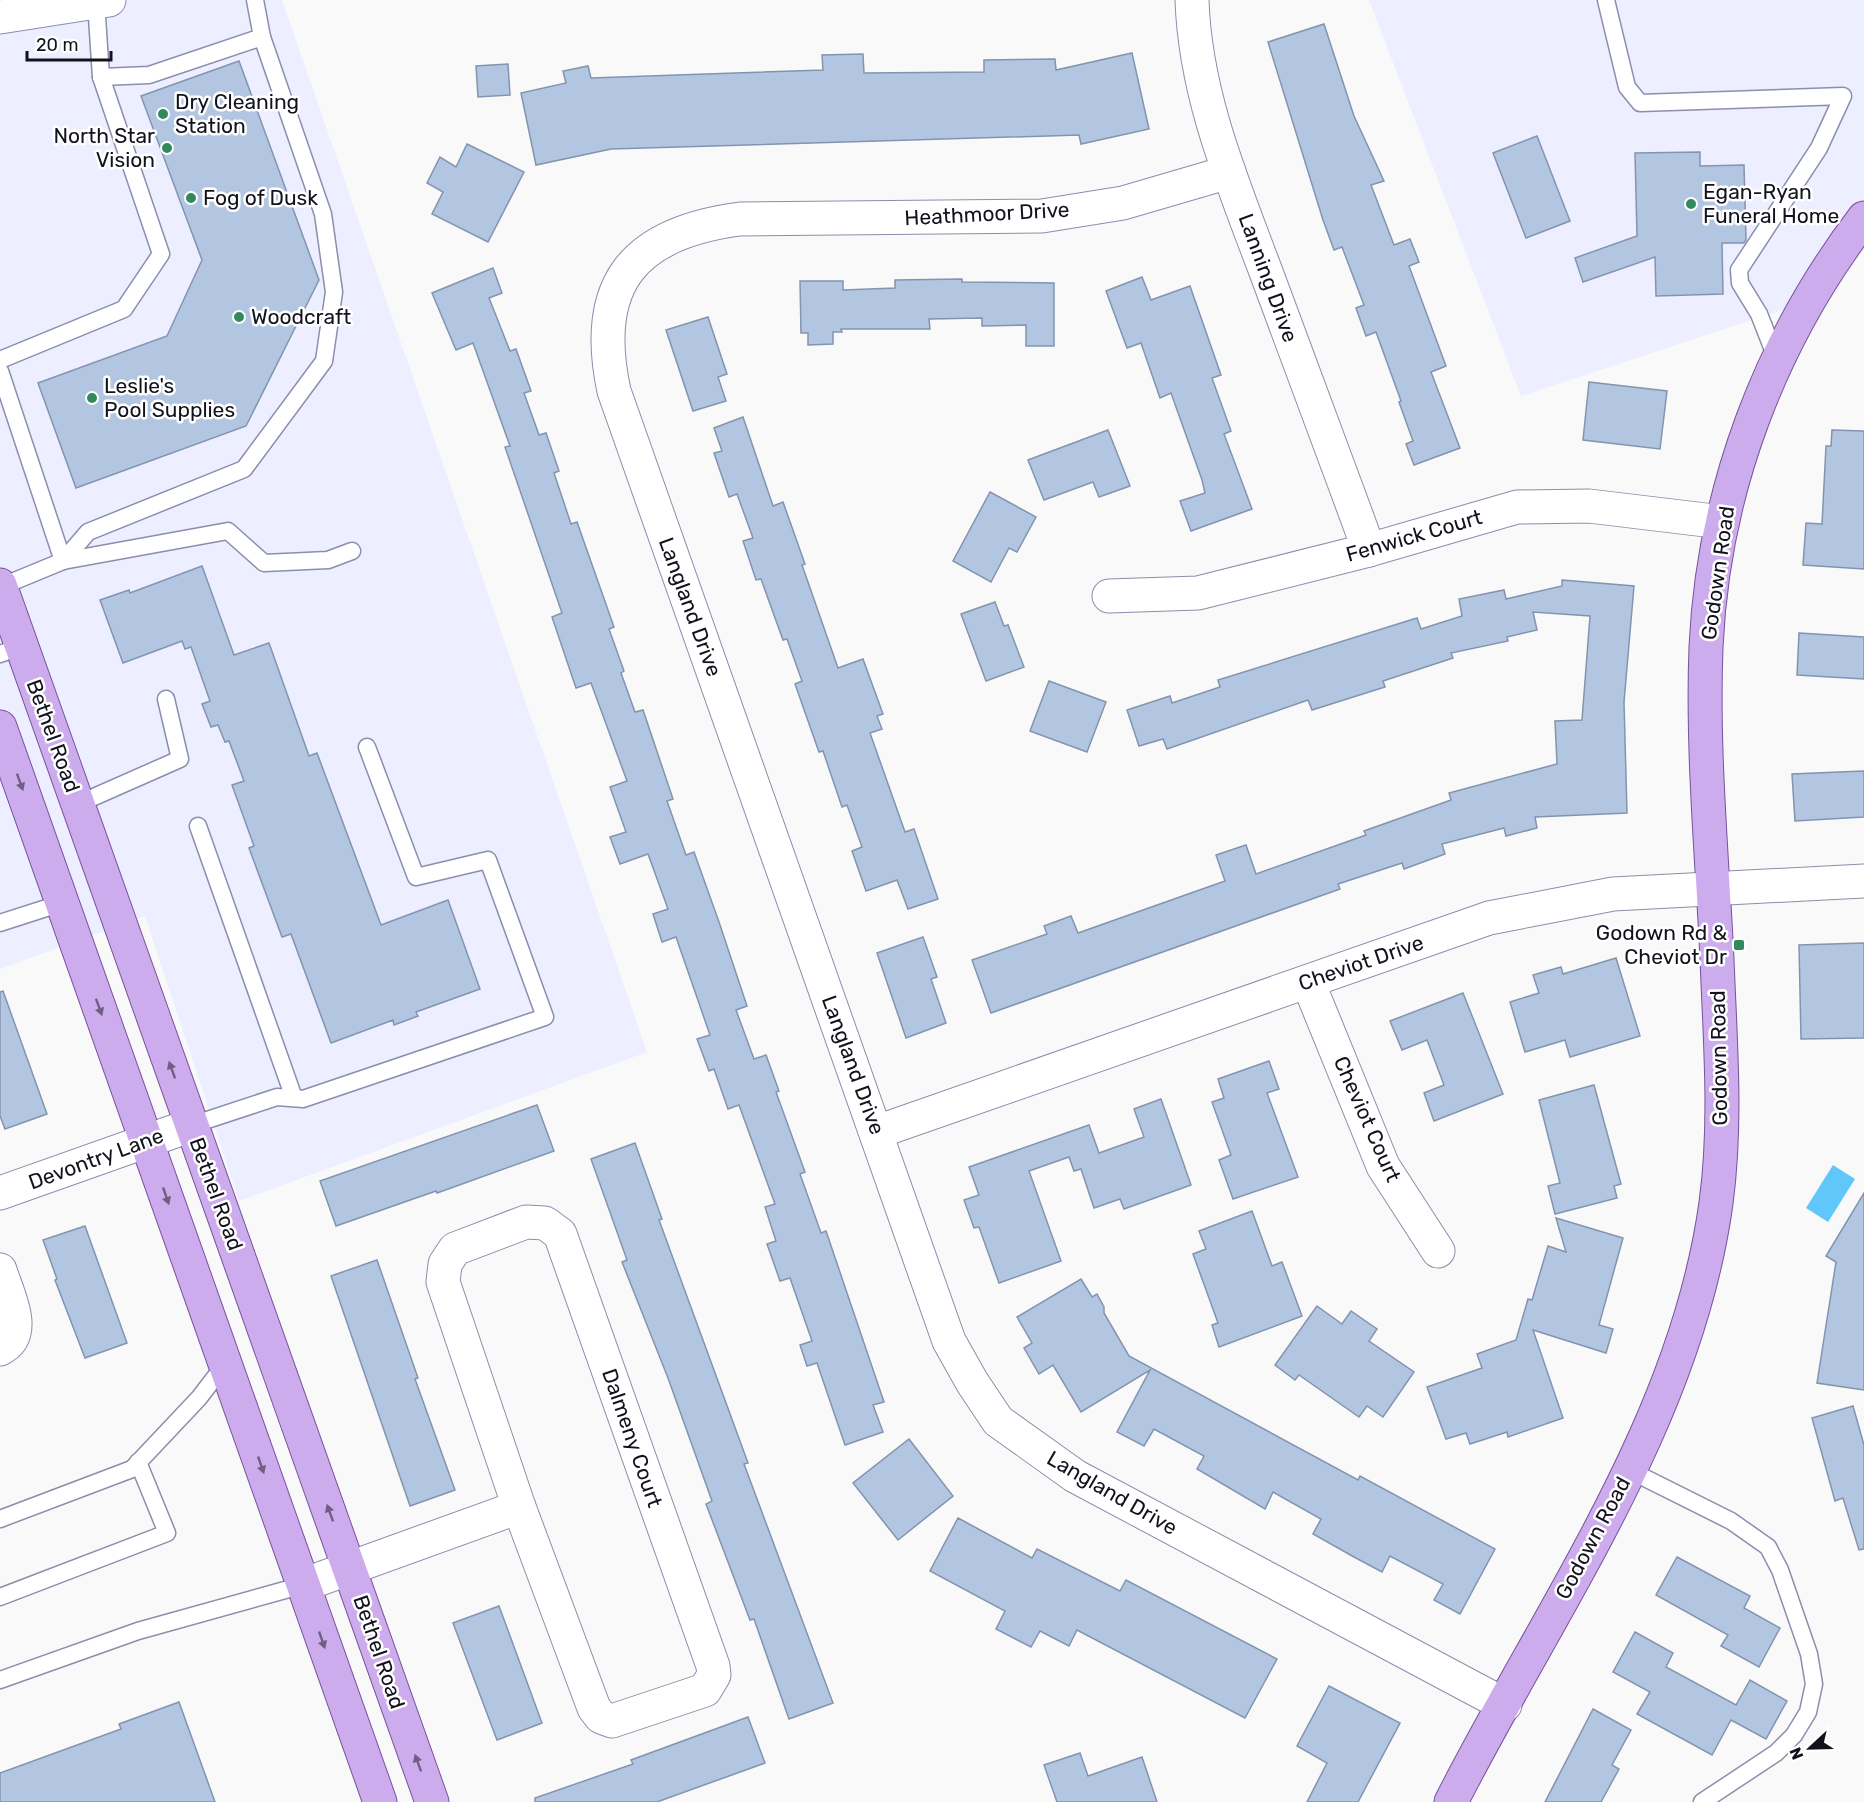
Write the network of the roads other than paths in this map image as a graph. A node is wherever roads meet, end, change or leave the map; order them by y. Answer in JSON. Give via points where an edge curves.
{"nodes":[{"id":1,"x":255,"y":0,"type":"edge"},
{"id":2,"x":1192,"y":0,"type":"edge"},
{"id":3,"x":1606,"y":0,"type":"edge"},
{"id":4,"x":103,"y":1,"type":"edge"},
{"id":5,"x":0,"y":17,"type":"edge"},
{"id":6,"x":262,"y":37,"type":"junction"},
{"id":7,"x":101,"y":77,"type":"junction"},
{"id":8,"x":1229,"y":172,"type":"junction"},
{"id":9,"x":1864,"y":218,"type":"edge"},
{"id":10,"x":740,"y":219,"type":"joint"},
{"id":11,"x":0,"y":360,"type":"edge"},
{"id":12,"x":1777,"y":360,"type":"junction"},
{"id":13,"x":0,"y":371,"type":"edge"},
{"id":14,"x":1722,"y":522,"type":"junction"},
{"id":15,"x":1369,"y":550,"type":"junction"},
{"id":16,"x":351,"y":551,"type":"dead end"},
{"id":17,"x":63,"y":561,"type":"junction"},
{"id":18,"x":0,"y":586,"type":"edge"},
{"id":19,"x":1110,"y":596,"type":"dead end"},
{"id":20,"x":11,"y":650,"type":"edge"},
{"id":21,"x":166,"y":699,"type":"dead end"},
{"id":22,"x":0,"y":727,"type":"edge"},
{"id":23,"x":368,"y":747,"type":"dead end"},
{"id":24,"x":78,"y":804,"type":"junction"},
{"id":25,"x":198,"y":826,"type":"dead end"},
{"id":26,"x":1864,"y":881,"type":"edge"},
{"id":27,"x":1713,"y":888,"type":"junction"},
{"id":28,"x":63,"y":903,"type":"junction"},
{"id":29,"x":0,"y":923,"type":"edge"},
{"id":30,"x":1308,"y":982,"type":"junction"},
{"id":31,"x":294,"y":1098,"type":"junction"},
{"id":32,"x":192,"y":1125,"type":"junction"},
{"id":33,"x":877,"y":1132,"type":"junction"},
{"id":34,"x":147,"y":1141,"type":"junction"},
{"id":35,"x":0,"y":1193,"type":"edge"},
{"id":36,"x":1438,"y":1251,"type":"dead end"},
{"id":37,"x":0,"y":1270,"type":"edge"},
{"id":38,"x":0,"y":1349,"type":"edge"},
{"id":39,"x":225,"y":1364,"type":"junction"},
{"id":40,"x":138,"y":1462,"type":"junction"},
{"id":41,"x":1629,"y":1470,"type":"junction"},
{"id":42,"x":519,"y":1508,"type":"junction"},
{"id":43,"x":0,"y":1519,"type":"edge"},
{"id":44,"x":349,"y":1568,"type":"junction"},
{"id":45,"x":303,"y":1585,"type":"junction"},
{"id":46,"x":0,"y":1598,"type":"edge"},
{"id":47,"x":0,"y":1680,"type":"edge"},
{"id":48,"x":1505,"y":1705,"type":"junction"},
{"id":49,"x":380,"y":1802,"type":"edge"},
{"id":50,"x":432,"y":1802,"type":"edge"},
{"id":51,"x":1451,"y":1802,"type":"edge"},
{"id":52,"x":1702,"y":1802,"type":"edge"}],
"edges":[{"from":1,"to":6,"type":"lane"},
{"from":2,"to":8,"type":"street","name":"Lanning Drive","via":[[1193,35],[1208,106]]},
{"from":3,"to":12,"type":"lane","via":[[1627,87],[1640,103],[1843,96],[1819,148],[1739,270],[1740,283],[1759,314]]},
{"from":4,"to":5,"type":"street"},
{"from":4,"to":7,"type":"lane"},
{"from":6,"to":7,"type":"lane","via":[[149,75]]},
{"from":6,"to":17,"type":"lane","via":[[323,214],[334,292],[324,361],[244,469],[88,532]]},
{"from":7,"to":11,"type":"lane","via":[[161,254],[123,309]]},
{"from":8,"to":10,"type":"street","name":"Heathmoor Drive","via":[[1123,203],[1042,216]]},
{"from":8,"to":15,"type":"street","name":"Lanning Drive"},
{"from":9,"to":12,"type":"main road","name":"Godown Road","via":[[1808,299]]},
{"from":10,"to":33,"type":"street","name":"Langland Drive","via":[[677,233],[624,274],[610,302],[608,362],[614,391]]},
{"from":12,"to":14,"type":"main road","name":"Godown Road","via":[[1743,448]]},
{"from":13,"to":17,"type":"lane"},
{"from":14,"to":15,"type":"street","name":"Fenwick Court","via":[[1589,506],[1517,507]]},
{"from":14,"to":27,"type":"main road","name":"Godown Road","via":[[1706,647]]},
{"from":15,"to":19,"type":"street","name":"Fenwick Court","via":[[1198,593]]},
{"from":16,"to":17,"type":"lane","via":[[327,560],[264,563],[228,531]]},
{"from":17,"to":18,"type":"lane"},
{"from":18,"to":20,"type":"main road","name":"Bethel Road"},
{"from":20,"to":24,"type":"main road","name":"Bethel Road"},
{"from":21,"to":24,"type":"lane","via":[[180,759]]},
{"from":22,"to":28,"type":"main road","one_way":true},
{"from":23,"to":31,"type":"lane","via":[[416,877],[488,860],[545,1017],[303,1099]]},
{"from":32,"to":24,"type":"main road","name":"Bethel Road","one_way":true},
{"from":25,"to":31,"type":"lane"},
{"from":26,"to":27,"type":"street","name":"Cheviot Drive"},
{"from":27,"to":30,"type":"street","name":"Cheviot Drive","via":[[1613,894],[1490,918]]},
{"from":27,"to":41,"type":"main road","name":"Godown Road","via":[[1722,1083],[1716,1202],[1691,1322]]},
{"from":28,"to":29,"type":"lane"},
{"from":28,"to":34,"type":"main road","one_way":true},
{"from":30,"to":33,"type":"street","name":"Cheviot Drive"},
{"from":30,"to":36,"type":"street","name":"Cheviot Court","via":[[1383,1166]]},
{"from":31,"to":32,"type":"lane","via":[[278,1097]]},
{"from":32,"to":34,"type":"street","name":"Devontry Lane"},
{"from":44,"to":32,"type":"main road","name":"Bethel Road","one_way":true},
{"from":33,"to":48,"type":"street","name":"Langland Drive","via":[[949,1341],[998,1421],[1074,1476]]},
{"from":34,"to":35,"type":"street","name":"Devontry Lane"},
{"from":34,"to":39,"type":"main road","one_way":true},
{"from":37,"to":38,"type":"street","via":[[16,1320],[15,1334]]},
{"from":39,"to":40,"type":"lane","via":[[199,1398]]},
{"from":39,"to":45,"type":"main road","one_way":true},
{"from":40,"to":43,"type":"lane","via":[[132,1468]]},
{"from":40,"to":46,"type":"lane","via":[[167,1533]]},
{"from":41,"to":48,"type":"main road","name":"Godown Road"},
{"from":41,"to":52,"type":"lane","via":[[1731,1521],[1768,1547],[1809,1654],[1814,1684],[1808,1712],[1794,1735],[1776,1753]]},
{"from":42,"to":42,"type":"street","name":"Dalmeny Court","via":[[443,1282],[445,1264],[455,1249],[526,1222],[545,1223],[560,1234],[713,1666],[714,1675],[705,1690],[623,1719],[601,1717],[594,1708]]},
{"from":42,"to":44,"type":"street"},
{"from":44,"to":45,"type":"street"},
{"from":50,"to":44,"type":"main road","name":"Bethel Road","one_way":true},
{"from":45,"to":47,"type":"lane","via":[[149,1628]]},
{"from":45,"to":49,"type":"main road","one_way":true},
{"from":48,"to":51,"type":"main road","name":"Godown Road"}]}
